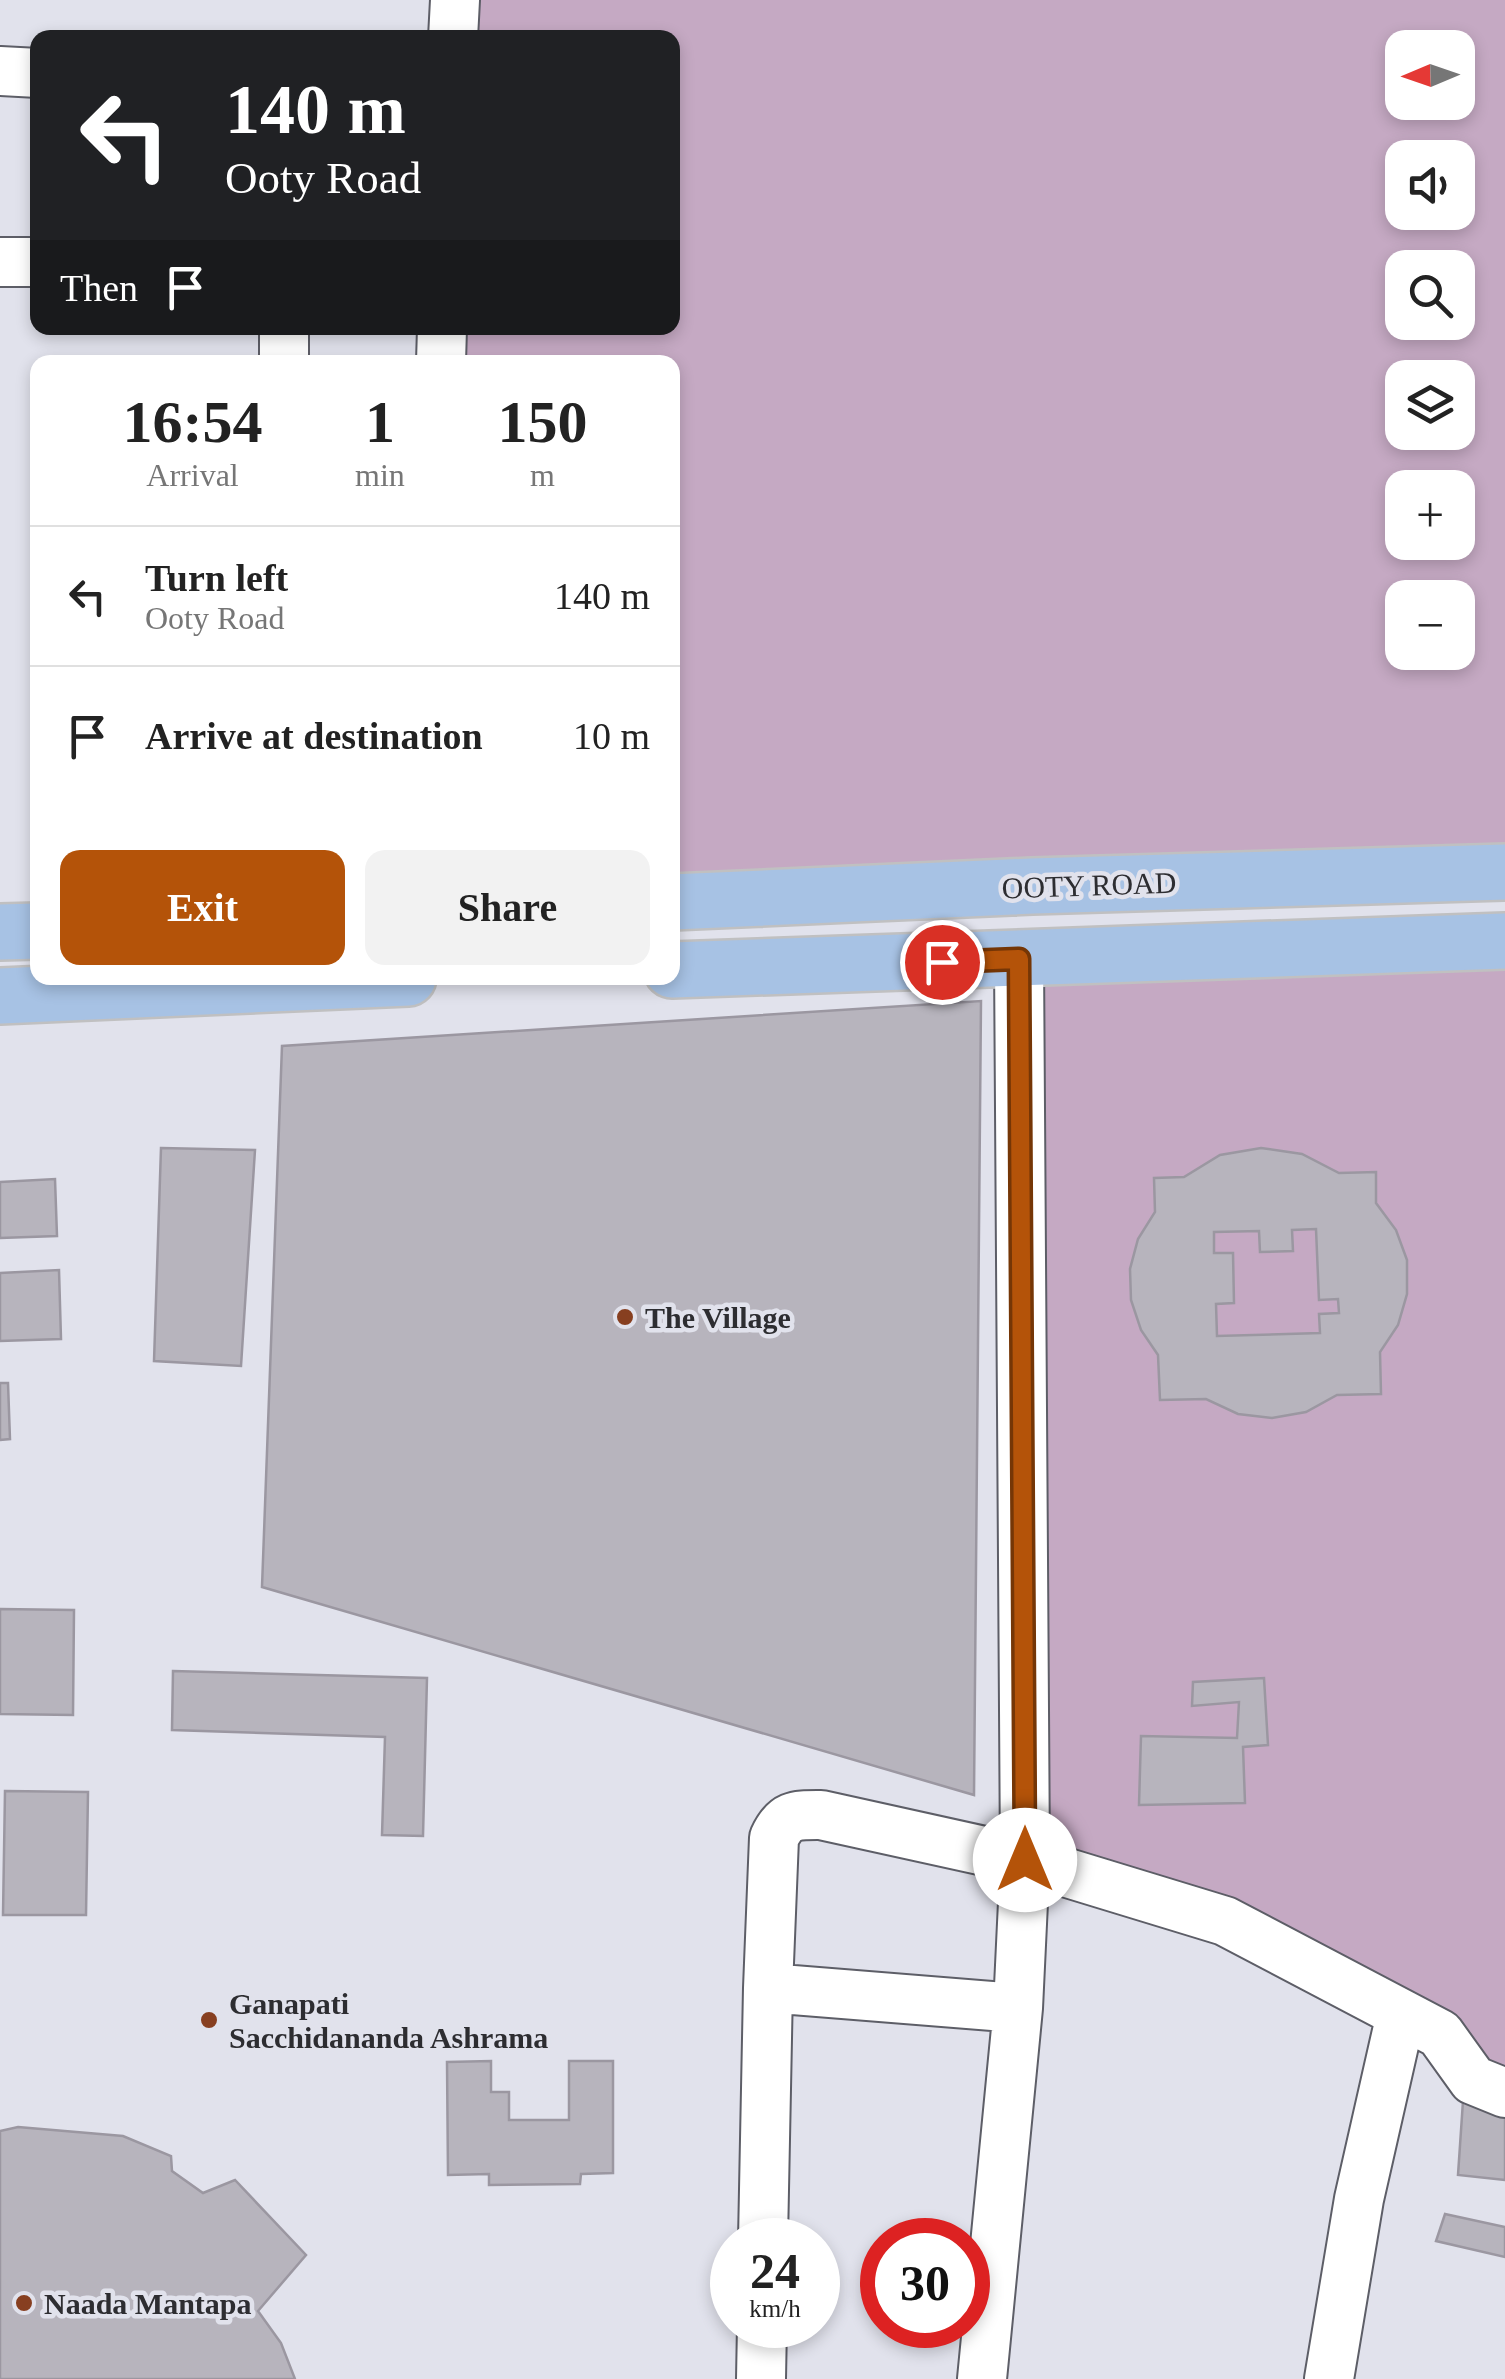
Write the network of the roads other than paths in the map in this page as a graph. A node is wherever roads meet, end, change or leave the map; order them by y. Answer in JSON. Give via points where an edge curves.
{"nodes":[{"id":1,"x":454,"y":0,"type":"edge"},
{"id":2,"x":453,"y":30,"type":"edge"},
{"id":3,"x":0,"y":71,"type":"edge"},
{"id":4,"x":30,"y":73,"type":"edge"},
{"id":5,"x":0,"y":262,"type":"edge"},
{"id":6,"x":30,"y":262,"type":"edge"},
{"id":7,"x":1505,"y":872,"type":"edge"},
{"id":8,"x":680,"y":902,"type":"edge"},
{"id":9,"x":30,"y":930,"type":"edge"},
{"id":10,"x":0,"y":932,"type":"edge"},
{"id":11,"x":1505,"y":941,"type":"edge"},
{"id":12,"x":1019,"y":959,"type":"junction"},
{"id":13,"x":680,"y":970,"type":"edge"},
{"id":14,"x":249,"y":985,"type":"edge"},
{"id":15,"x":0,"y":996,"type":"edge"},
{"id":16,"x":1025,"y":1860,"type":"junction"},
{"id":17,"x":768,"y":1988,"type":"junction"},
{"id":18,"x":1018,"y":2008,"type":"junction"},
{"id":19,"x":1401,"y":2014,"type":"junction"},
{"id":20,"x":1505,"y":2094,"type":"edge"},
{"id":21,"x":763,"y":2218,"type":"edge"},
{"id":22,"x":762,"y":2348,"type":"edge"},
{"id":23,"x":761,"y":2379,"type":"edge"},
{"id":24,"x":982,"y":2379,"type":"edge"},
{"id":25,"x":1329,"y":2379,"type":"edge"}],
"edges":[{"from":1,"to":2,"type":"street"},
{"from":3,"to":4,"type":"street"},
{"from":5,"to":6,"type":"street"},
{"from":7,"to":8,"type":"main road","name":"OOTY ROAD"},
{"from":9,"to":10,"type":"main road"},
{"from":11,"to":12,"type":"main road"},
{"from":12,"to":13,"type":"main road"},
{"from":12,"to":16,"type":"street"},
{"from":14,"to":15,"type":"main road"},
{"from":16,"to":17,"type":"street","via":[[820,1814],[789,1818],[774,1838]]},
{"from":16,"to":18,"type":"street"},
{"from":16,"to":19,"type":"street","via":[[1225,1921]]},
{"from":17,"to":18,"type":"street"},
{"from":17,"to":21,"type":"street"},
{"from":18,"to":24,"type":"street"},
{"from":19,"to":20,"type":"street","via":[[1440,2034],[1474,2080]]},
{"from":19,"to":25,"type":"street","via":[[1359,2199]]},
{"from":22,"to":23,"type":"street"}]}
